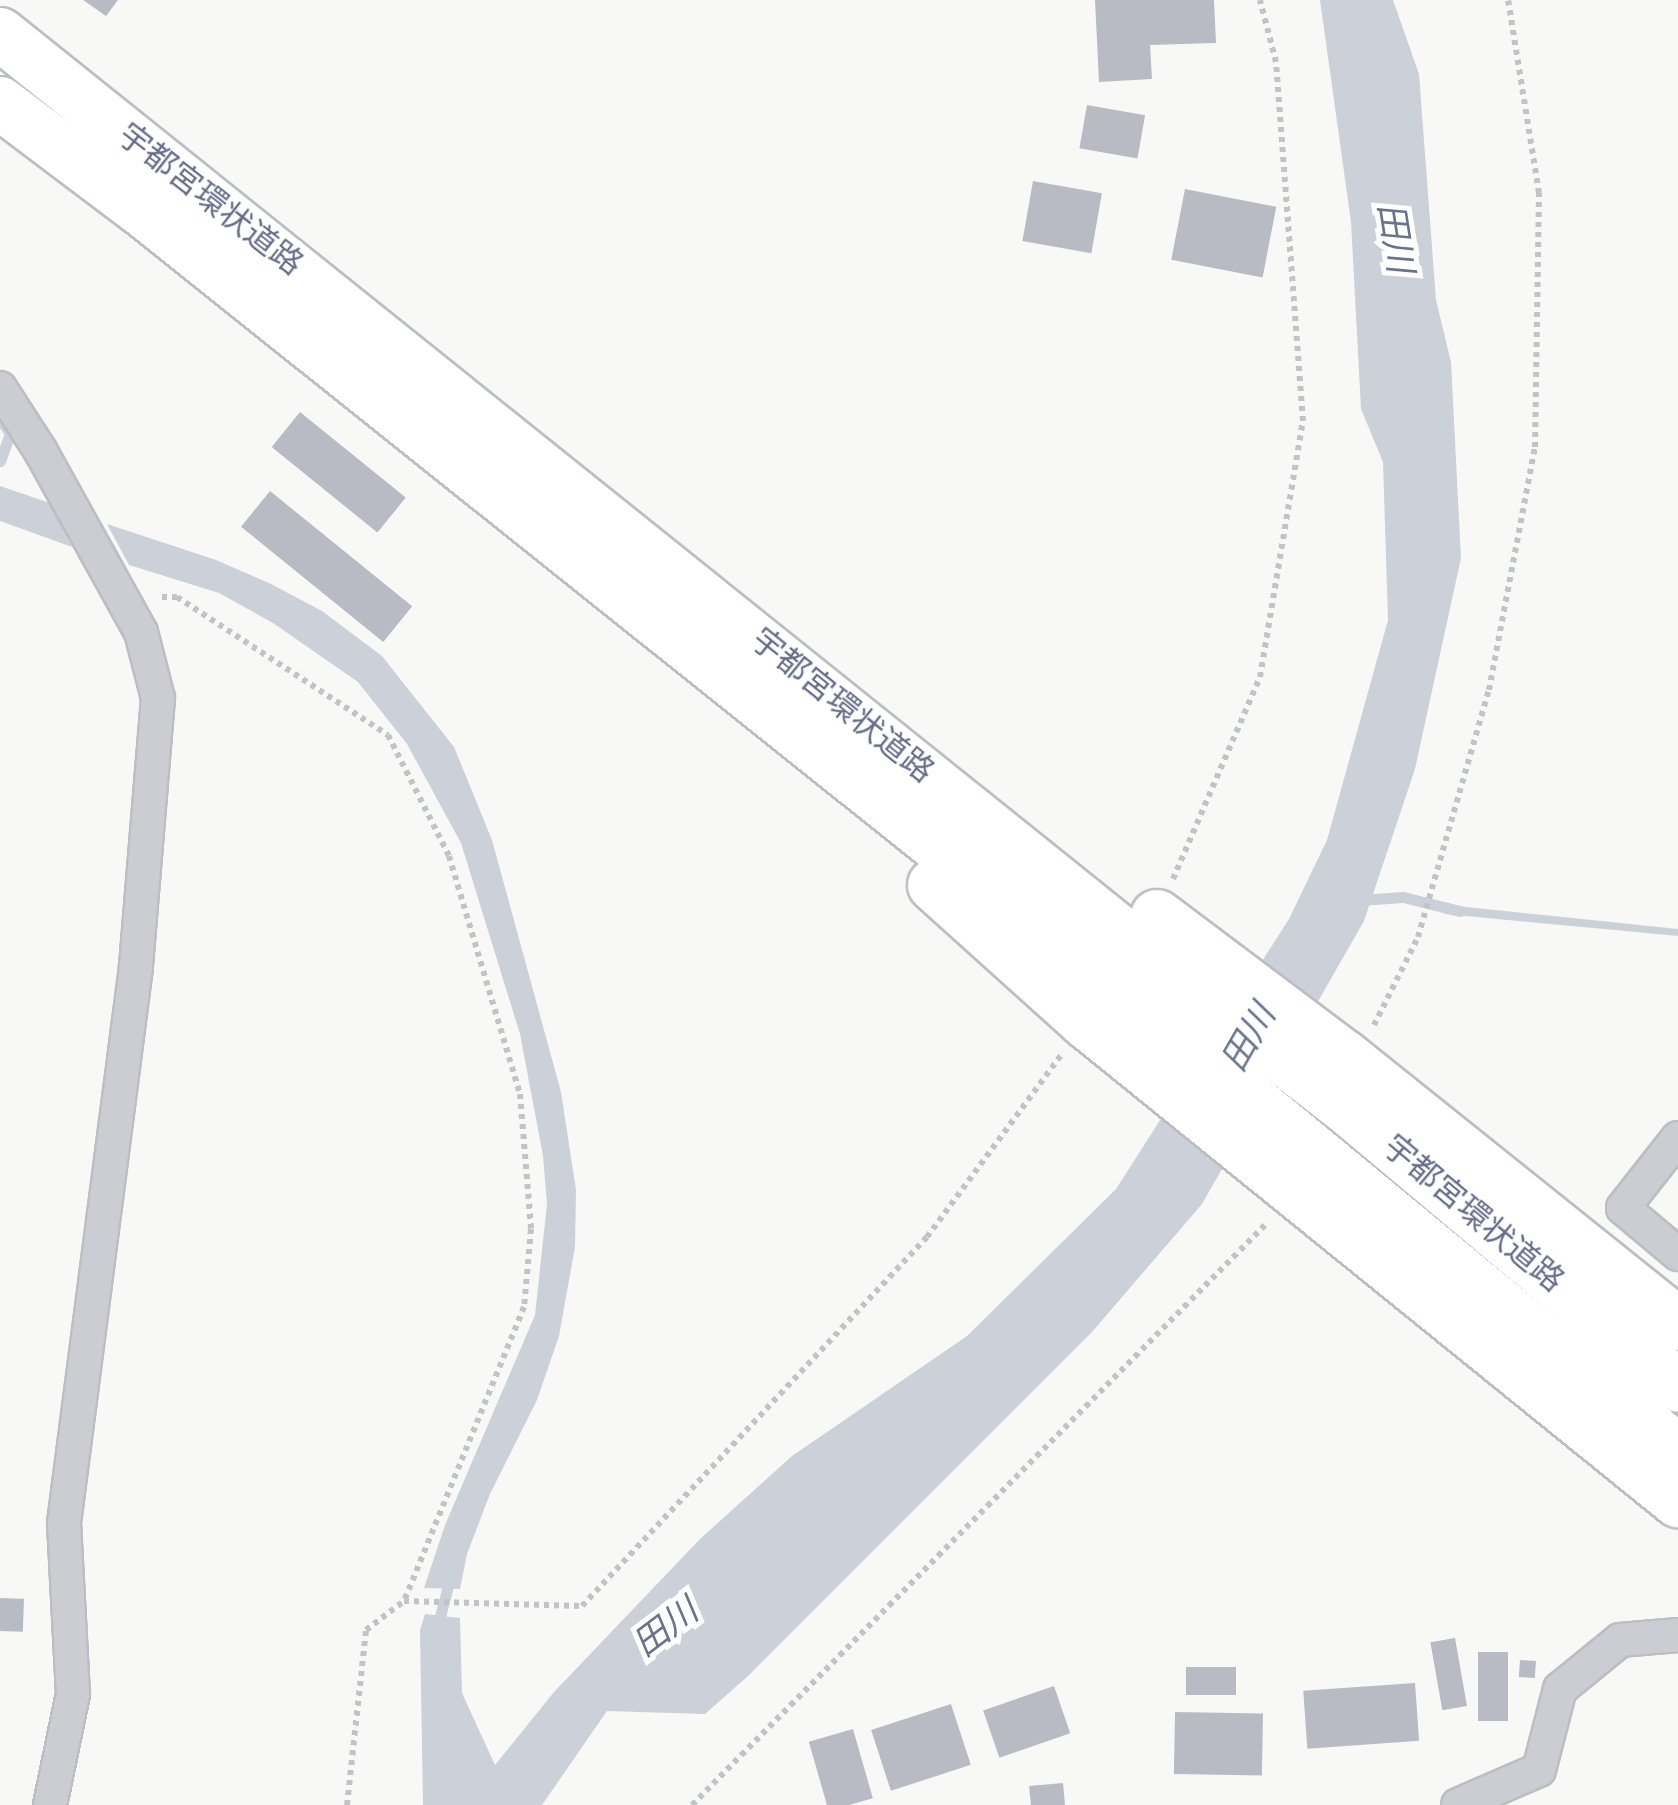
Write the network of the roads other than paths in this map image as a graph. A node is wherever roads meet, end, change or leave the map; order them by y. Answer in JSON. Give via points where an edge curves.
{"nodes":[{"id":1,"x":0,"y":34,"type":"edge"},
{"id":2,"x":0,"y":103,"type":"edge"},
{"id":3,"x":0,"y":388,"type":"edge"},
{"id":4,"x":1123,"y":967,"type":"junction"},
{"id":5,"x":1356,"y":1083,"type":"junction"},
{"id":6,"x":1678,"y":1138,"type":"edge"},
{"id":7,"x":1316,"y":1182,"type":"junction"},
{"id":8,"x":1678,"y":1254,"type":"edge"},
{"id":9,"x":1678,"y":1324,"type":"edge"},
{"id":10,"x":1678,"y":1386,"type":"edge"},
{"id":11,"x":1678,"y":1451,"type":"edge"},
{"id":12,"x":1678,"y":1501,"type":"edge"},
{"id":13,"x":1678,"y":1636,"type":"edge"},
{"id":14,"x":50,"y":1805,"type":"edge"},
{"id":15,"x":1458,"y":1805,"type":"edge"}],
"edges":[{"from":1,"to":4,"type":"highway","name":"宇都宮環状道路","via":[[813,682]]},
{"from":2,"to":4,"type":"highway","name":"宇都宮環状道路","via":[[562,549]]},
{"from":3,"to":14,"type":"street","via":[[140,632],[158,698],[136,967],[64,1524],[73,1694]]},
{"from":4,"to":5,"type":"highway","name":"宇都宮環状道路"},
{"from":4,"to":7,"type":"highway","name":"宇都宮環状道路"},
{"from":5,"to":9,"type":"highway"},
{"from":5,"to":10,"type":"highway","name":"宇都宮環状道路"},
{"from":6,"to":8,"type":"street","via":[[1623,1208]]},
{"from":7,"to":11,"type":"highway","name":"宇都宮環状道路"},
{"from":7,"to":12,"type":"highway"},
{"from":13,"to":15,"type":"street","via":[[1620,1640],[1560,1689],[1540,1770]]}]}
